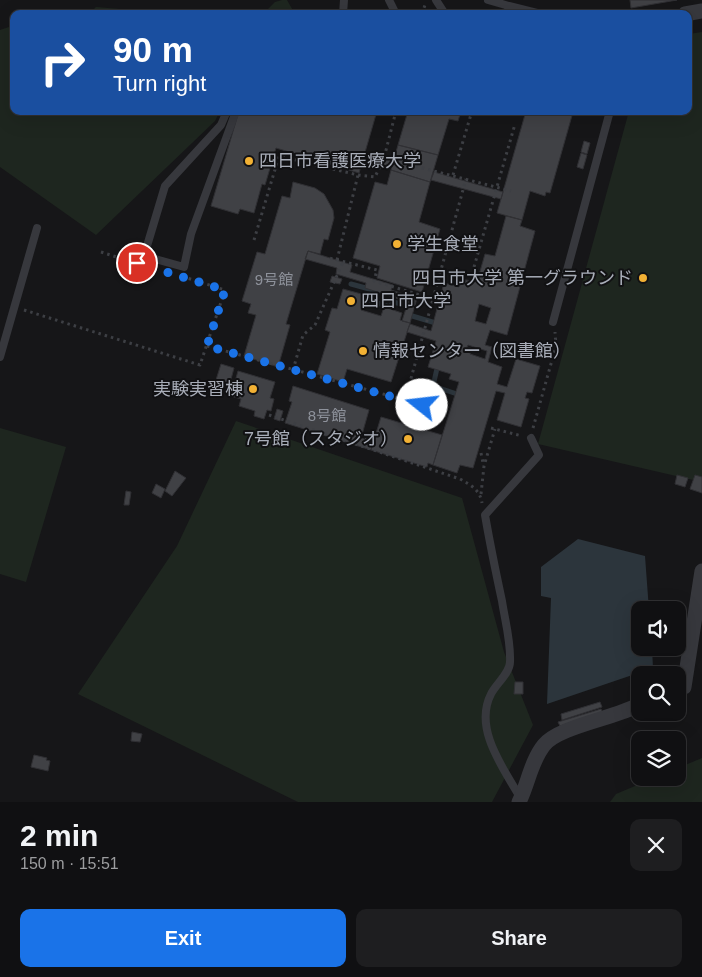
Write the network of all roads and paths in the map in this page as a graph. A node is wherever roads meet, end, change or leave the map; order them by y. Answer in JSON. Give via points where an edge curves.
{"nodes":[{"id":1,"x":488,"y":0,"type":"edge"},
{"id":2,"x":508,"y":10,"type":"edge"},
{"id":3,"x":225,"y":115,"type":"edge"},
{"id":4,"x":235,"y":115,"type":"edge"},
{"id":5,"x":395,"y":115,"type":"edge"},
{"id":6,"x":471,"y":115,"type":"edge"},
{"id":7,"x":609,"y":115,"type":"edge"},
{"id":8,"x":515,"y":124,"type":"dead end"},
{"id":9,"x":384,"y":158,"type":"junction"},
{"id":10,"x":358,"y":175,"type":"junction"},
{"id":11,"x":453,"y":175,"type":"junction"},
{"id":12,"x":466,"y":179,"type":"junction"},
{"id":13,"x":497,"y":188,"type":"junction"},
{"id":14,"x":511,"y":192,"type":"dead end"},
{"id":15,"x":37,"y":228,"type":"dead end"},
{"id":16,"x":254,"y":240,"type":"dead end"},
{"id":17,"x":101,"y":252,"type":"dead end"},
{"id":18,"x":329,"y":258,"type":"dead end"},
{"id":19,"x":337,"y":260,"type":"junction"},
{"id":20,"x":343,"y":262,"type":"junction"},
{"id":21,"x":139,"y":264,"type":"dead end"},
{"id":22,"x":474,"y":268,"type":"dead end"},
{"id":23,"x":178,"y":275,"type":"dead end"},
{"id":24,"x":433,"y":299,"type":"junction"},
{"id":25,"x":19,"y":308,"type":"dead end"},
{"id":26,"x":554,"y":322,"type":"joint"},
{"id":27,"x":207,"y":346,"type":"junction"},
{"id":28,"x":0,"y":357,"type":"edge"},
{"id":29,"x":293,"y":370,"type":"junction"},
{"id":30,"x":404,"y":400,"type":"junction"},
{"id":31,"x":439,"y":410,"type":"dead end"},
{"id":32,"x":269,"y":415,"type":"dead end"},
{"id":33,"x":368,"y":434,"type":"dead end"},
{"id":34,"x":531,"y":438,"type":"junction"},
{"id":35,"x":364,"y":447,"type":"junction"},
{"id":36,"x":481,"y":453,"type":"dead end"},
{"id":37,"x":484,"y":466,"type":"junction"},
{"id":38,"x":481,"y":494,"type":"junction"},
{"id":39,"x":485,"y":516,"type":"junction"},
{"id":40,"x":702,"y":571,"type":"edge"},
{"id":41,"x":686,"y":674,"type":"edge"},
{"id":42,"x":631,"y":707,"type":"edge"},
{"id":43,"x":520,"y":800,"type":"edge"}],
"edges":[{"from":1,"to":2,"type":"lane"},
{"from":3,"to":4,"type":"lane","via":[[221,124],[165,186],[144,256],[184,266],[191,234]]},
{"from":5,"to":9,"type":"path"},
{"from":6,"to":11,"type":"path"},
{"from":7,"to":26,"type":"lane"},
{"from":8,"to":13,"type":"path"},
{"from":9,"to":10,"type":"path","via":[[375,177]]},
{"from":9,"to":11,"type":"path"},
{"from":10,"to":16,"type":"path","via":[[280,156]]},
{"from":10,"to":19,"type":"path"},
{"from":11,"to":12,"type":"path"},
{"from":12,"to":13,"type":"path"},
{"from":12,"to":24,"type":"path"},
{"from":13,"to":14,"type":"path"},
{"from":13,"to":22,"type":"path"},
{"from":15,"to":28,"type":"lane"},
{"from":17,"to":21,"type":"path"},
{"from":18,"to":19,"type":"path"},
{"from":19,"to":20,"type":"path"},
{"from":20,"to":24,"type":"path","via":[[377,270],[374,281]]},
{"from":20,"to":29,"type":"path","via":[[315,325],[303,335]]},
{"from":23,"to":27,"type":"path","via":[[225,290]]},
{"from":24,"to":30,"type":"path"},
{"from":25,"to":27,"type":"path","via":[[200,365]]},
{"from":26,"to":34,"type":"path","via":[[556,346]]},
{"from":27,"to":29,"type":"path"},
{"from":29,"to":30,"type":"path"},
{"from":30,"to":31,"type":"path"},
{"from":32,"to":35,"type":"path"},
{"from":33,"to":35,"type":"path"},
{"from":34,"to":37,"type":"path","via":[[493,429]]},
{"from":34,"to":39,"type":"lane","via":[[539,455]]},
{"from":35,"to":38,"type":"path","via":[[460,479]]},
{"from":36,"to":37,"type":"path"},
{"from":37,"to":38,"type":"path"},
{"from":38,"to":39,"type":"path"},
{"from":39,"to":43,"type":"lane","via":[[509,641],[510,664],[488,699],[485,714],[499,760]]},
{"from":40,"to":41,"type":"street"},
{"from":42,"to":43,"type":"street","via":[[560,734],[544,744]]}]}
